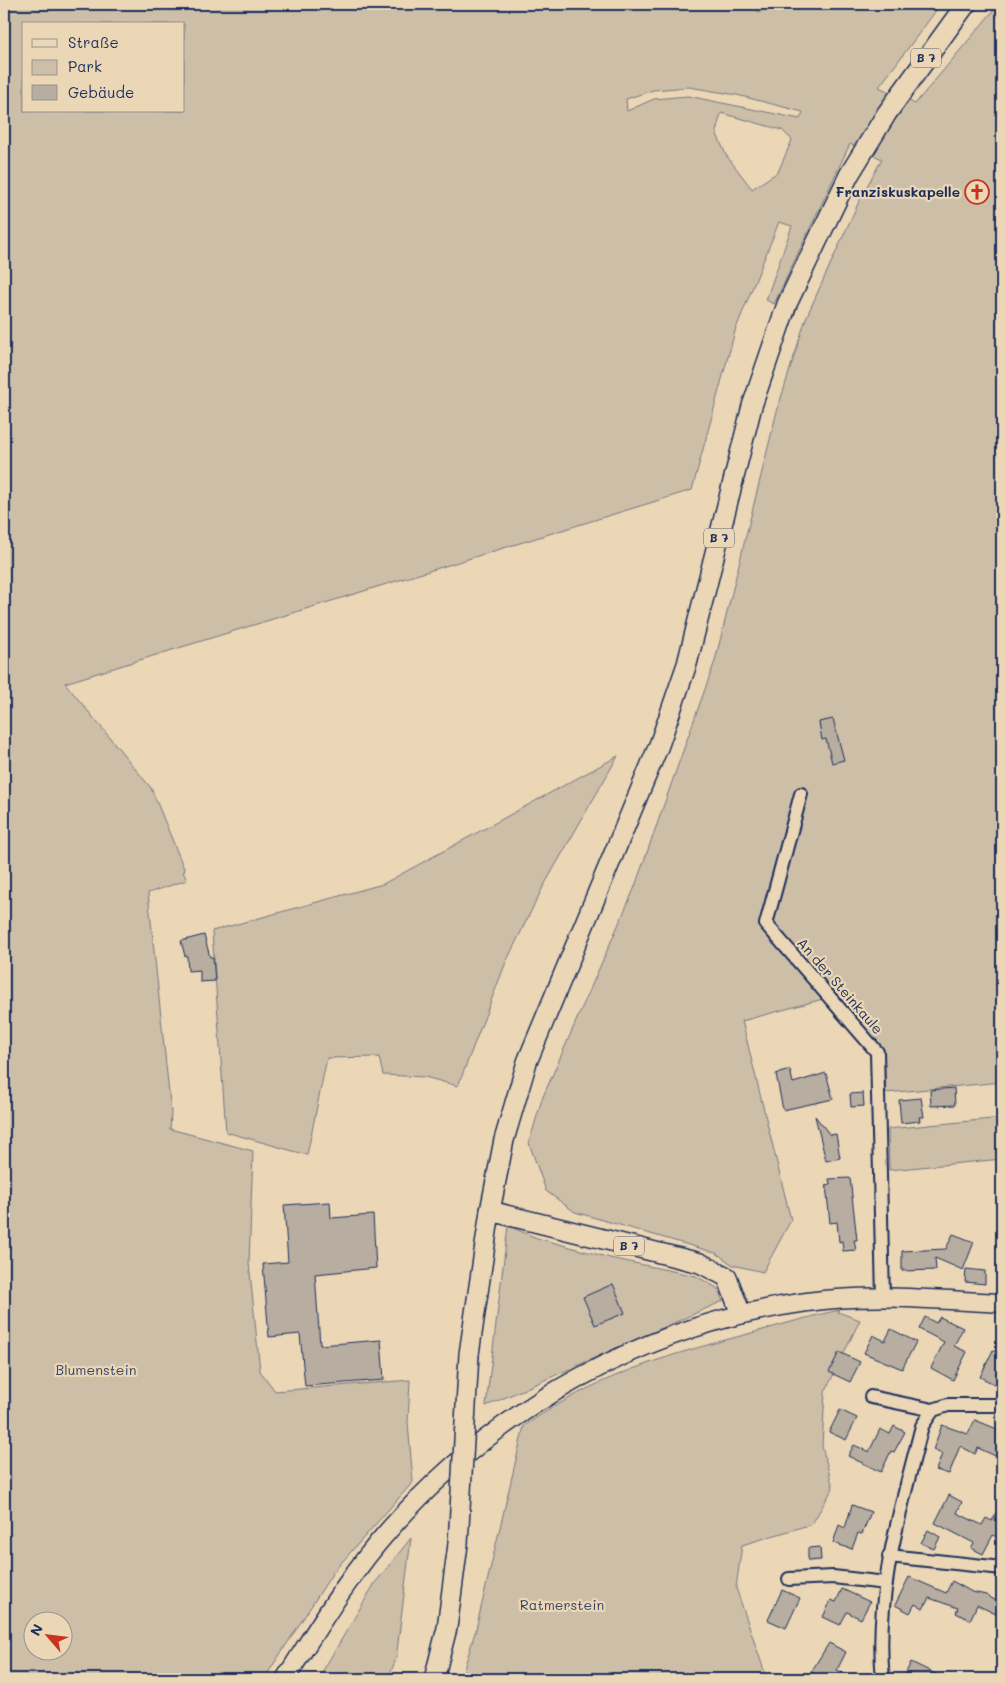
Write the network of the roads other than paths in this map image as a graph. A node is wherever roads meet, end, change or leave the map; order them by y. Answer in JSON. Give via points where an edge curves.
{"nodes":[{"id":1,"x":966,"y":4,"type":"edge"},
{"id":2,"x":801,"y":794,"type":"dead end"},
{"id":3,"x":490,"y":1211,"type":"junction"},
{"id":4,"x":882,"y":1297,"type":"junction"},
{"id":5,"x":1002,"y":1304,"type":"edge"},
{"id":6,"x":741,"y":1314,"type":"junction"},
{"id":7,"x":871,"y":1397,"type":"dead end"},
{"id":8,"x":1002,"y":1405,"type":"edge"},
{"id":9,"x":933,"y":1410,"type":"junction"},
{"id":10,"x":889,"y":1556,"type":"junction"},
{"id":11,"x":1002,"y":1568,"type":"edge"},
{"id":12,"x":789,"y":1579,"type":"dead end"},
{"id":13,"x":886,"y":1583,"type":"junction"},
{"id":14,"x":285,"y":1679,"type":"edge"},
{"id":15,"x":434,"y":1679,"type":"edge"},
{"id":16,"x":883,"y":1679,"type":"edge"}],
"edges":[{"from":1,"to":3,"type":"main road","number":"B 7","via":[[887,113],[849,175],[787,304],[752,406],[687,664],[659,745],[527,1062],[504,1140]]},
{"from":2,"to":4,"type":"street","name":"An der Steinkaule","via":[[766,924],[877,1052]]},
{"from":3,"to":6,"type":"main road","number":"B 7","via":[[700,1263],[727,1276]]},
{"from":3,"to":15,"type":"main road","number":"B 7","bridge":true,"via":[[469,1354],[458,1544],[447,1628]]},
{"from":4,"to":5,"type":"street"},
{"from":4,"to":6,"type":"street","via":[[808,1302]]},
{"from":6,"to":14,"type":"street","via":[[680,1331],[608,1362],[488,1435],[431,1484],[388,1531],[351,1577]]},
{"from":7,"to":9,"type":"street"},
{"from":8,"to":9,"type":"street","via":[[948,1405]]},
{"from":9,"to":10,"type":"street","via":[[922,1426]]},
{"from":10,"to":11,"type":"street"},
{"from":10,"to":13,"type":"street"},
{"from":12,"to":13,"type":"street","via":[[833,1577]]},
{"from":13,"to":16,"type":"street","via":[[881,1660]]}]}
